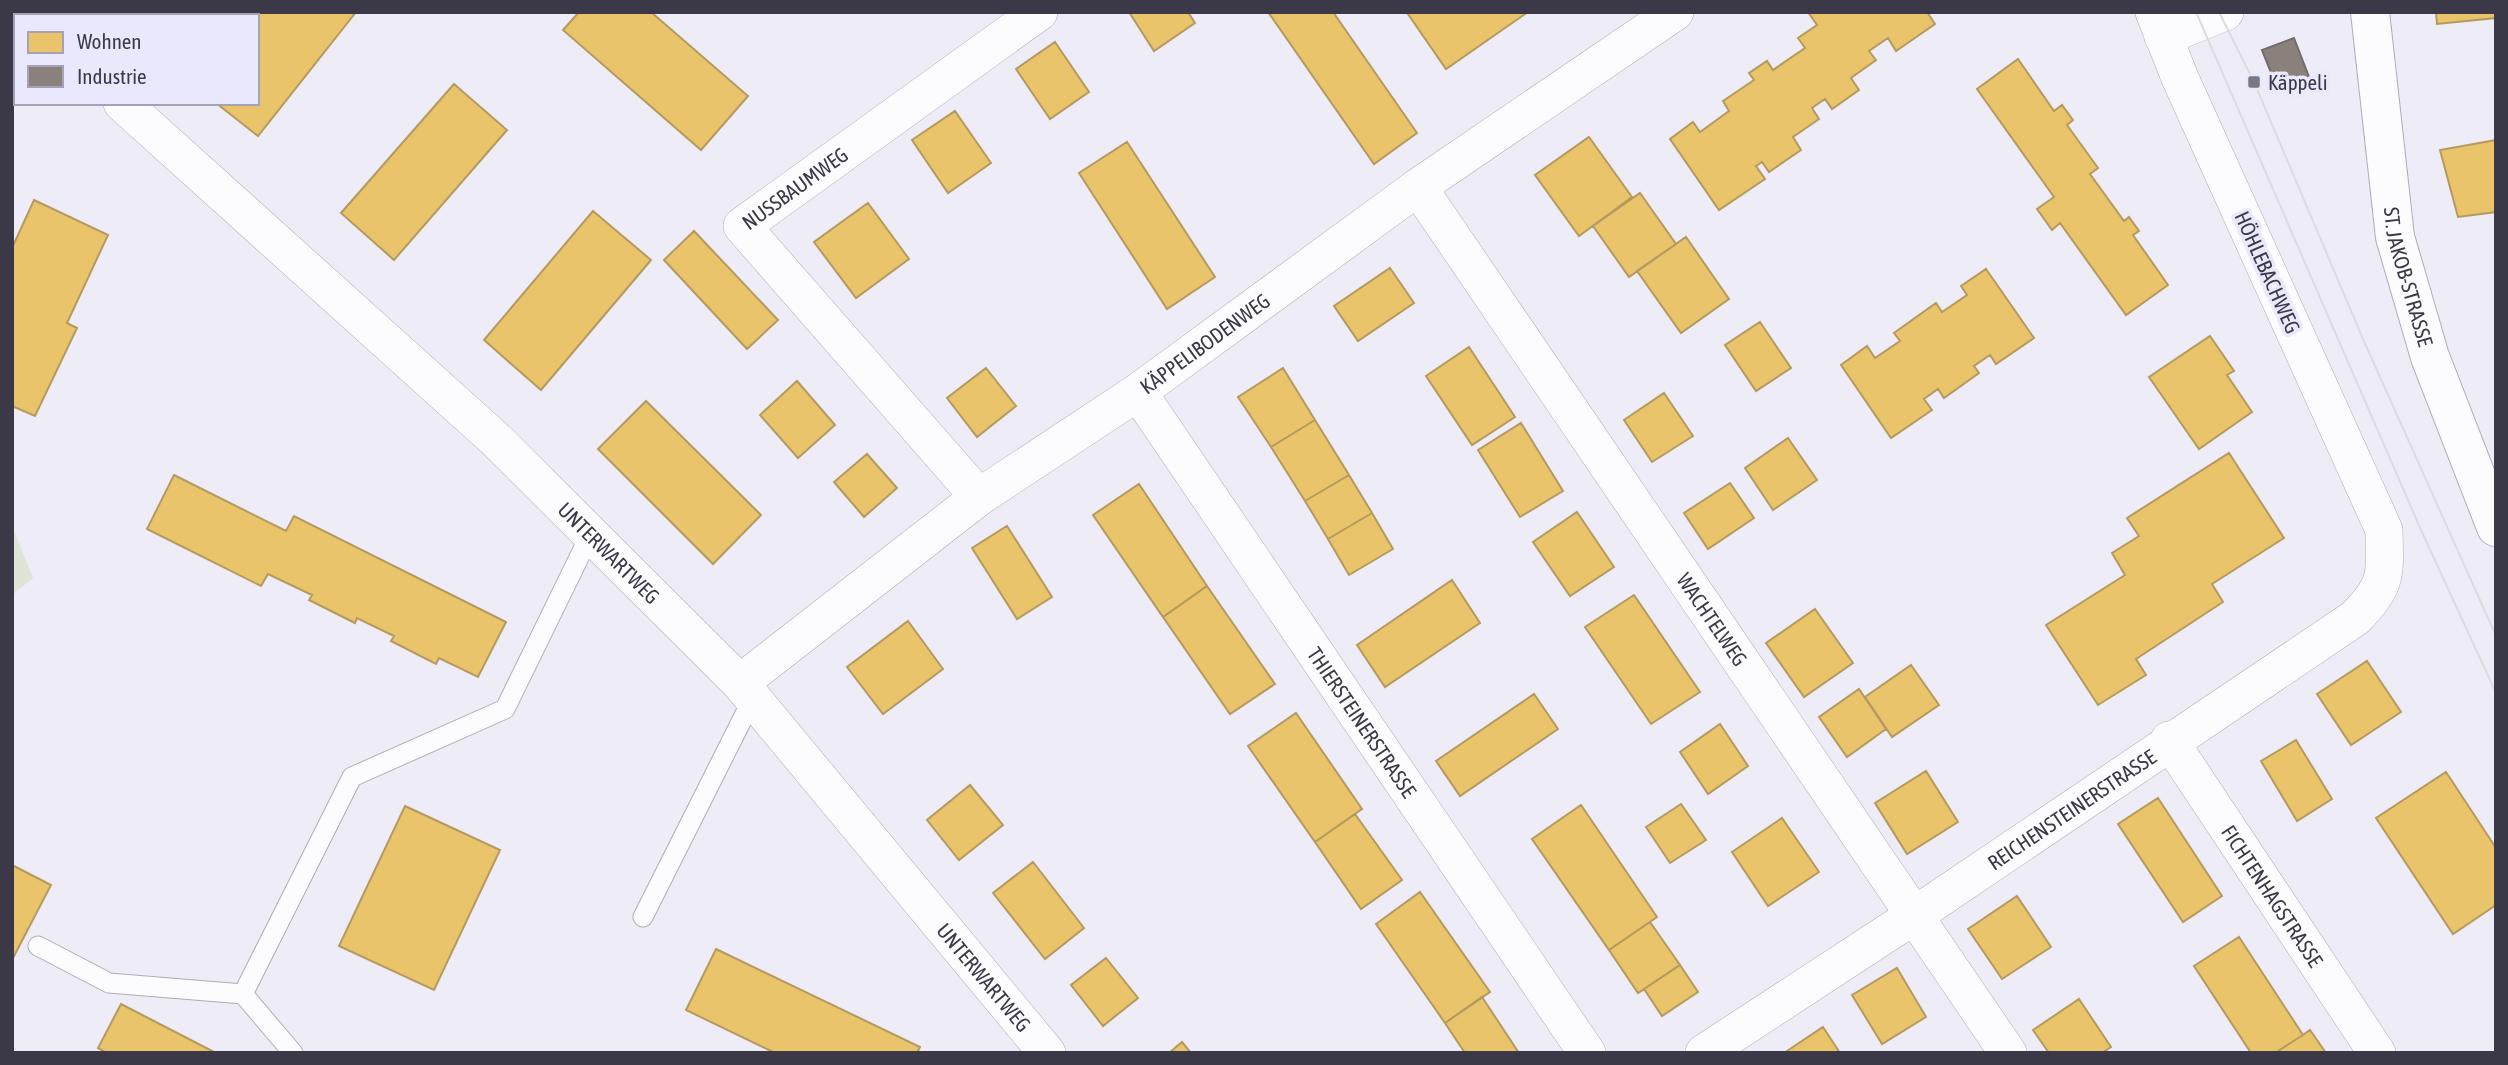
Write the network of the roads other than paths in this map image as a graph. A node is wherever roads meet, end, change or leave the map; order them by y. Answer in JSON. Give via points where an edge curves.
{"nodes":[{"id":1,"x":1039,"y":12,"type":"edge"},
{"id":2,"x":1675,"y":12,"type":"edge"},
{"id":3,"x":2225,"y":12,"type":"edge"},
{"id":4,"x":2370,"y":12,"type":"edge"},
{"id":5,"x":2159,"y":25,"type":"edge"},
{"id":6,"x":132,"y":107,"type":"edge"},
{"id":7,"x":1418,"y":187,"type":"junction"},
{"id":8,"x":1138,"y":392,"type":"junction"},
{"id":9,"x":979,"y":497,"type":"junction"},
{"id":10,"x":2493,"y":511,"type":"edge"},
{"id":11,"x":2384,"y":530,"type":"joint"},
{"id":12,"x":591,"y":533,"type":"junction"},
{"id":13,"x":747,"y":691,"type":"junction"},
{"id":14,"x":2169,"y":740,"type":"junction"},
{"id":15,"x":1915,"y":915,"type":"junction"},
{"id":16,"x":643,"y":917,"type":"dead end"},
{"id":17,"x":38,"y":946,"type":"dead end"},
{"id":18,"x":243,"y":994,"type":"junction"},
{"id":19,"x":293,"y":1053,"type":"edge"},
{"id":20,"x":1047,"y":1053,"type":"edge"},
{"id":21,"x":1587,"y":1053,"type":"edge"},
{"id":22,"x":1704,"y":1053,"type":"edge"},
{"id":23,"x":2007,"y":1053,"type":"edge"},
{"id":24,"x":2377,"y":1053,"type":"edge"}],
"edges":[{"from":1,"to":9,"type":"street","name":"NUSSBAUMWEG","via":[[742,226]]},
{"from":2,"to":7,"type":"street","name":"KÄPPELIBODENWEG"},
{"from":3,"to":5,"type":"street"},
{"from":4,"to":10,"type":"main road","name":"ST. JAKOB-STRASSE","via":[[2395,237],[2430,357]]},
{"from":5,"to":11,"type":"street","name":"HÖHLEBACHWEG"},
{"from":6,"to":12,"type":"street","name":"UNTERWARTWEG"},
{"from":7,"to":8,"type":"street","name":"KÄPPELIBODENWEG"},
{"from":7,"to":15,"type":"street","name":"WACHTELWEG"},
{"from":8,"to":9,"type":"street","name":"KÄPPELIBODENWEG"},
{"from":8,"to":21,"type":"street","name":"THIERSTEINERSTRASSE"},
{"from":9,"to":13,"type":"street","name":"KÄPPELIBODENWEG"},
{"from":11,"to":14,"type":"street","name":"REICHENSTEINERSTRASSE","via":[[2385,570],[2376,597],[2355,618]]},
{"from":12,"to":13,"type":"street","name":"UNTERWARTWEG"},
{"from":12,"to":18,"type":"lane","via":[[505,709],[352,778]]},
{"from":13,"to":16,"type":"lane"},
{"from":13,"to":20,"type":"street","name":"UNTERWARTWEG"},
{"from":14,"to":15,"type":"street","name":"REICHENSTEINERSTRASSE"},
{"from":14,"to":24,"type":"street","name":"FICHTENHAGSTRASSE"},
{"from":15,"to":22,"type":"street","name":"REICHENSTEINERSTRASSE"},
{"from":15,"to":23,"type":"street","name":"WACHTELWEG"},
{"from":17,"to":18,"type":"lane","via":[[109,983]]},
{"from":18,"to":19,"type":"lane"}]}
